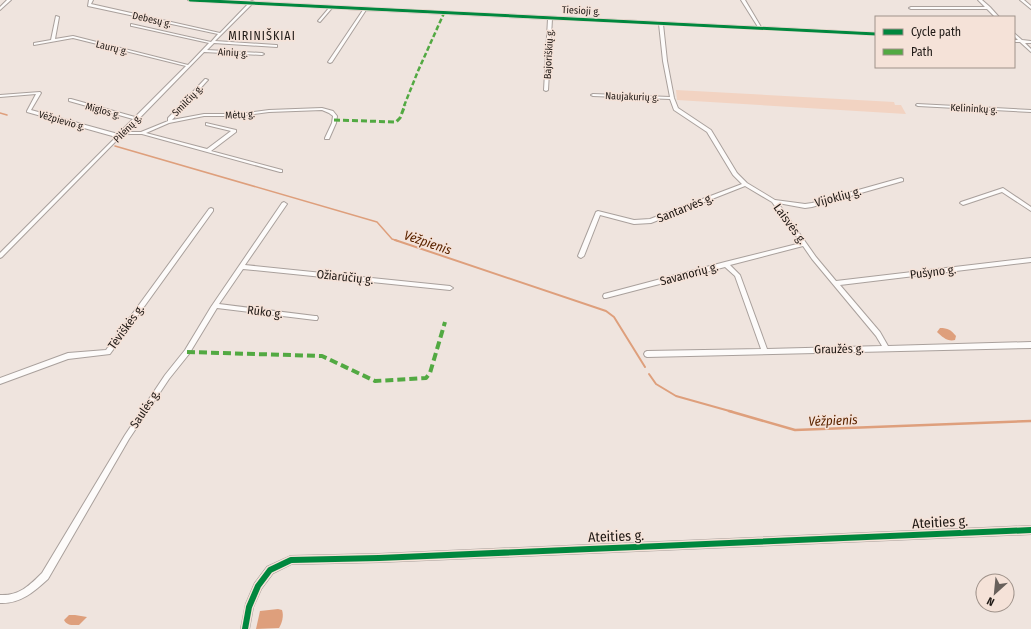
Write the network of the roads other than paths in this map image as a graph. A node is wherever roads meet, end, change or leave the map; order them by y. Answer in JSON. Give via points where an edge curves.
{"nodes":[{"id":1,"x":9,"y":0,"type":"edge"},
{"id":2,"x":91,"y":0,"type":"edge"},
{"id":3,"x":190,"y":0,"type":"edge"},
{"id":4,"x":743,"y":0,"type":"edge"},
{"id":5,"x":980,"y":0,"type":"edge"},
{"id":6,"x":1022,"y":0,"type":"edge"},
{"id":7,"x":252,"y":1,"type":"edge"},
{"id":8,"x":331,"y":7,"type":"junction"},
{"id":9,"x":911,"y":8,"type":"dead end"},
{"id":10,"x":989,"y":8,"type":"junction"},
{"id":11,"x":1031,"y":8,"type":"edge"},
{"id":12,"x":0,"y":9,"type":"edge"},
{"id":13,"x":365,"y":9,"type":"junction"},
{"id":14,"x":996,"y":16,"type":"edge"},
{"id":15,"x":57,"y":17,"type":"dead end"},
{"id":16,"x":550,"y":18,"type":"junction"},
{"id":17,"x":320,"y":21,"type":"dead end"},
{"id":18,"x":660,"y":24,"type":"junction"},
{"id":19,"x":132,"y":25,"type":"dead end"},
{"id":20,"x":760,"y":28,"type":"junction"},
{"id":21,"x":221,"y":34,"type":"junction"},
{"id":22,"x":875,"y":34,"type":"edge"},
{"id":23,"x":1015,"y":35,"type":"edge"},
{"id":24,"x":54,"y":41,"type":"junction"},
{"id":25,"x":1015,"y":41,"type":"edge"},
{"id":26,"x":1021,"y":41,"type":"junction"},
{"id":27,"x":212,"y":42,"type":"junction"},
{"id":28,"x":1031,"y":42,"type":"edge"},
{"id":29,"x":35,"y":44,"type":"dead end"},
{"id":30,"x":276,"y":46,"type":"dead end"},
{"id":31,"x":204,"y":51,"type":"junction"},
{"id":32,"x":1031,"y":51,"type":"edge"},
{"id":33,"x":262,"y":54,"type":"dead end"},
{"id":34,"x":330,"y":62,"type":"dead end"},
{"id":35,"x":189,"y":66,"type":"junction"},
{"id":36,"x":206,"y":80,"type":"dead end"},
{"id":37,"x":546,"y":90,"type":"dead end"},
{"id":38,"x":592,"y":95,"type":"dead end"},
{"id":39,"x":0,"y":96,"type":"edge"},
{"id":40,"x":672,"y":98,"type":"junction"},
{"id":41,"x":70,"y":100,"type":"dead end"},
{"id":42,"x":918,"y":105,"type":"dead end"},
{"id":43,"x":1031,"y":111,"type":"edge"},
{"id":44,"x":136,"y":119,"type":"junction"},
{"id":45,"x":170,"y":121,"type":"junction"},
{"id":46,"x":208,"y":124,"type":"dead end"},
{"id":47,"x":142,"y":133,"type":"junction"},
{"id":48,"x":121,"y":135,"type":"junction"},
{"id":49,"x":327,"y":138,"type":"dead end"},
{"id":50,"x":208,"y":152,"type":"junction"},
{"id":51,"x":280,"y":171,"type":"dead end"},
{"id":52,"x":902,"y":180,"type":"dead end"},
{"id":53,"x":745,"y":184,"type":"junction"},
{"id":54,"x":774,"y":201,"type":"junction"},
{"id":55,"x":963,"y":203,"type":"dead end"},
{"id":56,"x":284,"y":204,"type":"dead end"},
{"id":57,"x":1031,"y":209,"type":"edge"},
{"id":58,"x":211,"y":210,"type":"dead end"},
{"id":59,"x":804,"y":244,"type":"junction"},
{"id":60,"x":0,"y":256,"type":"edge"},
{"id":61,"x":581,"y":256,"type":"dead end"},
{"id":62,"x":1031,"y":260,"type":"edge"},
{"id":63,"x":725,"y":264,"type":"junction"},
{"id":64,"x":241,"y":267,"type":"junction"},
{"id":65,"x":835,"y":283,"type":"junction"},
{"id":66,"x":450,"y":288,"type":"dead end"},
{"id":67,"x":606,"y":296,"type":"dead end"},
{"id":68,"x":215,"y":306,"type":"junction"},
{"id":69,"x":315,"y":318,"type":"dead end"},
{"id":70,"x":1031,"y":346,"type":"edge"},
{"id":71,"x":886,"y":348,"type":"junction"},
{"id":72,"x":765,"y":351,"type":"junction"},
{"id":73,"x":647,"y":354,"type":"dead end"},
{"id":74,"x":0,"y":381,"type":"edge"},
{"id":75,"x":1031,"y":530,"type":"edge"},
{"id":76,"x":0,"y":599,"type":"edge"},
{"id":77,"x":245,"y":629,"type":"edge"}],
"edges":[{"from":1,"to":12,"type":"street"},
{"from":2,"to":21,"type":"street","name":"Debesų g.","via":[[89,5]]},
{"from":3,"to":7,"type":"street","name":"Tiesioji g."},
{"from":4,"to":20,"type":"street"},
{"from":5,"to":10,"type":"street"},
{"from":6,"to":11,"type":"street"},
{"from":7,"to":8,"type":"street","name":"Tiesioji g."},
{"from":7,"to":21,"type":"street","name":"Pilėnų g."},
{"from":8,"to":13,"type":"street","name":"Tiesioji g."},
{"from":8,"to":17,"type":"street"},
{"from":9,"to":10,"type":"street"},
{"from":10,"to":14,"type":"street"},
{"from":13,"to":16,"type":"street","name":"Tiesioji g."},
{"from":13,"to":34,"type":"street"},
{"from":15,"to":24,"type":"street"},
{"from":16,"to":18,"type":"street","name":"Tiesioji g."},
{"from":16,"to":37,"type":"street","name":"Bajoriškių g."},
{"from":18,"to":20,"type":"street","name":"Tiesioji g."},
{"from":18,"to":40,"type":"street","name":"Laisvės g."},
{"from":19,"to":27,"type":"street"},
{"from":20,"to":22,"type":"street","name":"Tiesioji g."},
{"from":21,"to":27,"type":"street","name":"Pilėnų g."},
{"from":23,"to":26,"type":"street"},
{"from":24,"to":29,"type":"street","name":"Laurų g."},
{"from":24,"to":35,"type":"street","name":"Laurų g.","via":[[73,37]]},
{"from":25,"to":26,"type":"street"},
{"from":26,"to":28,"type":"street"},
{"from":26,"to":32,"type":"street"},
{"from":27,"to":30,"type":"street"},
{"from":27,"to":31,"type":"street","name":"Pilėnų g."},
{"from":31,"to":33,"type":"street","name":"Ainių g."},
{"from":31,"to":35,"type":"street","name":"Pilėnų g."},
{"from":35,"to":44,"type":"street","name":"Pilėnų g."},
{"from":36,"to":45,"type":"street","name":"Smilčių g."},
{"from":38,"to":40,"type":"street","name":"Naujakurių g."},
{"from":39,"to":48,"type":"street","name":"Vėžpievio g.","via":[[38,93],[30,111]]},
{"from":40,"to":53,"type":"street","name":"Laisvės g.","via":[[679,112],[709,131],[730,168]]},
{"from":41,"to":44,"type":"street","name":"Miglos g."},
{"from":42,"to":43,"type":"street","name":"Kelininkų g."},
{"from":44,"to":48,"type":"street","name":"Pilėnų g."},
{"from":45,"to":47,"type":"street","name":"Mėtų g."},
{"from":45,"to":49,"type":"street","name":"Mėtų g.","via":[[204,115],[322,109],[332,112],[335,116]]},
{"from":46,"to":50,"type":"street","via":[[234,130]]},
{"from":47,"to":48,"type":"street","name":"Mėtų g."},
{"from":47,"to":50,"type":"street"},
{"from":48,"to":60,"type":"street","name":"Pilėnų g."},
{"from":50,"to":51,"type":"street"},
{"from":52,"to":54,"type":"street","name":"Vijoklių g.","via":[[812,205]]},
{"from":53,"to":54,"type":"street","name":"Laisvės g."},
{"from":53,"to":61,"type":"street","name":"Santarvės g.","via":[[651,222],[634,222],[598,213]]},
{"from":54,"to":59,"type":"street","name":"Laisvės g."},
{"from":55,"to":57,"type":"street","via":[[1003,190]]},
{"from":56,"to":64,"type":"street","name":"Saulės g."},
{"from":58,"to":74,"type":"street","name":"Tėviškės g.","via":[[108,352],[68,356]]},
{"from":59,"to":63,"type":"street"},
{"from":59,"to":65,"type":"street","name":"Laisvės g."},
{"from":62,"to":65,"type":"street","name":"Pušyno g."},
{"from":63,"to":67,"type":"street","name":"Savanorių g."},
{"from":63,"to":72,"type":"street","name":"Savanorių g.","via":[[737,275]]},
{"from":64,"to":66,"type":"street","name":"Ožiarūčių g."},
{"from":64,"to":68,"type":"street","name":"Saulės g."},
{"from":65,"to":71,"type":"street","name":"Laisvės g.","via":[[878,334]]},
{"from":68,"to":69,"type":"street","name":"Rūko g."},
{"from":68,"to":76,"type":"street","name":"Saulės g.","via":[[187,352],[127,437],[45,576],[20,596]]},
{"from":70,"to":71,"type":"street","name":"Graužės g."},
{"from":71,"to":72,"type":"street","name":"Graužės g."},
{"from":72,"to":73,"type":"street","name":"Graužės g."},
{"from":75,"to":77,"type":"street","name":"Ateities g.","via":[[291,560],[270,570],[258,586],[249,606]]}]}
